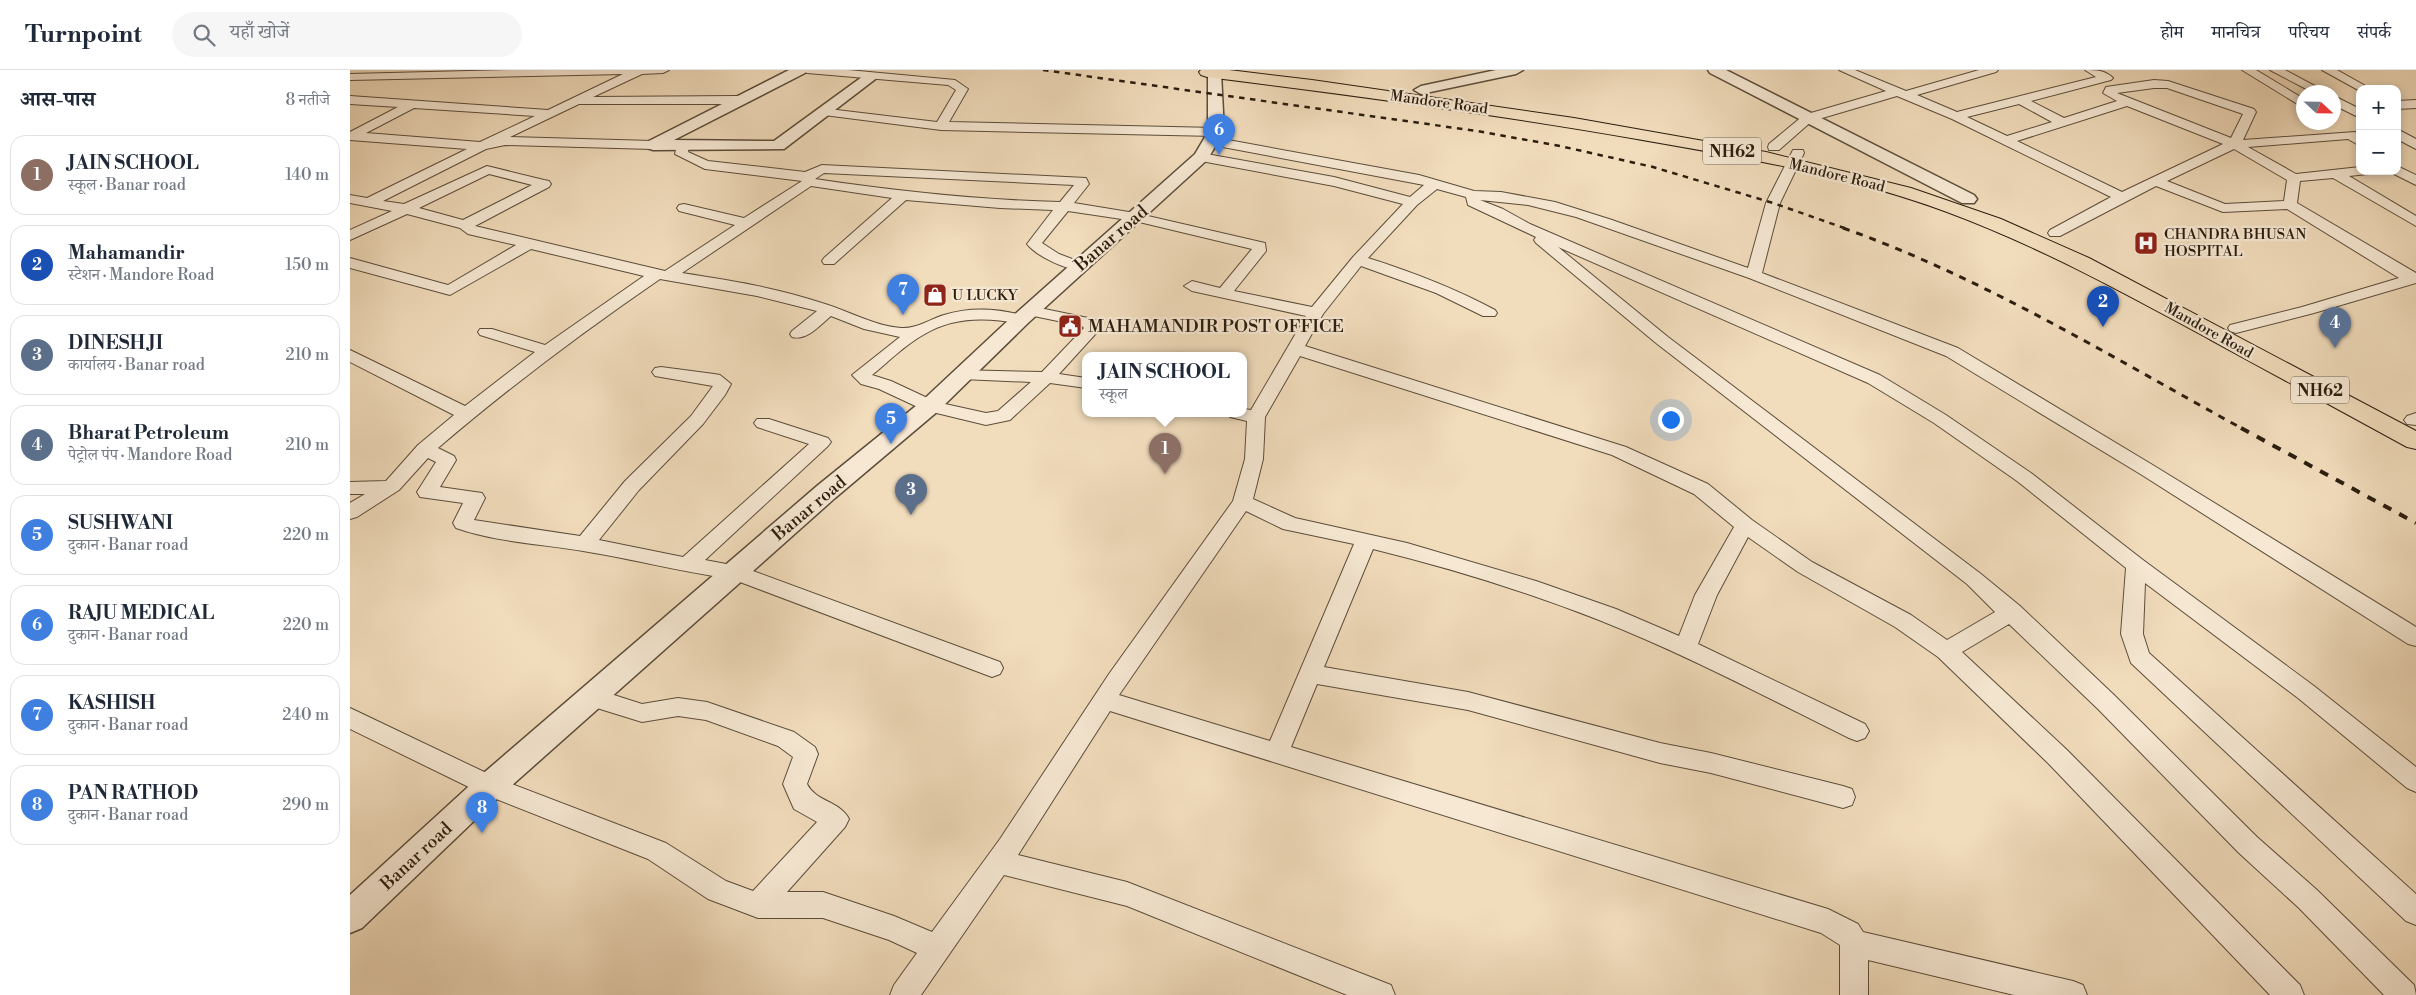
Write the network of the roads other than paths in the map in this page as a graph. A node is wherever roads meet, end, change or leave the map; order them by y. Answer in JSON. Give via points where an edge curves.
{"nodes":[{"id":1,"x":639,"y":70,"type":"edge"},
{"id":2,"x":663,"y":70,"type":"edge"},
{"id":3,"x":800,"y":70,"type":"edge"},
{"id":4,"x":807,"y":70,"type":"edge"},
{"id":5,"x":1286,"y":70,"type":"edge"},
{"id":6,"x":1516,"y":70,"type":"edge"},
{"id":7,"x":1715,"y":70,"type":"edge"},
{"id":8,"x":1845,"y":70,"type":"edge"},
{"id":9,"x":1992,"y":70,"type":"edge"},
{"id":10,"x":2091,"y":70,"type":"edge"},
{"id":11,"x":2248,"y":70,"type":"edge"},
{"id":12,"x":2276,"y":70,"type":"edge"},
{"id":13,"x":2328,"y":70,"type":"edge"},
{"id":14,"x":1206,"y":71,"type":"edge"},
{"id":15,"x":350,"y":77,"type":"edge"},
{"id":16,"x":871,"y":77,"type":"junction"},
{"id":17,"x":2306,"y":85,"type":"edge"},
{"id":18,"x":2356,"y":85,"type":"edge"},
{"id":19,"x":1421,"y":90,"type":"junction"},
{"id":20,"x":1901,"y":93,"type":"junction"},
{"id":21,"x":350,"y":100,"type":"edge"},
{"id":22,"x":738,"y":100,"type":"junction"},
{"id":23,"x":2021,"y":100,"type":"junction"},
{"id":24,"x":2296,"y":100,"type":"edge"},
{"id":25,"x":574,"y":102,"type":"junction"},
{"id":26,"x":2127,"y":102,"type":"junction"},
{"id":27,"x":412,"y":104,"type":"junction"},
{"id":28,"x":2341,"y":104,"type":"edge"},
{"id":29,"x":2416,"y":104,"type":"edge"},
{"id":30,"x":2401,"y":105,"type":"edge"},
{"id":31,"x":2356,"y":106,"type":"edge"},
{"id":32,"x":2347,"y":107,"type":"junction"},
{"id":33,"x":824,"y":111,"type":"junction"},
{"id":34,"x":2356,"y":112,"type":"edge"},
{"id":35,"x":549,"y":114,"type":"junction"},
{"id":36,"x":1956,"y":116,"type":"junction"},
{"id":37,"x":1808,"y":118,"type":"junction"},
{"id":38,"x":2064,"y":123,"type":"junction"},
{"id":39,"x":941,"y":126,"type":"junction"},
{"id":40,"x":2341,"y":128,"type":"edge"},
{"id":41,"x":351,"y":136,"type":"edge"},
{"id":42,"x":2356,"y":136,"type":"edge"},
{"id":43,"x":2356,"y":137,"type":"edge"},
{"id":44,"x":2006,"y":140,"type":"junction"},
{"id":45,"x":1210,"y":143,"type":"junction"},
{"id":46,"x":2234,"y":144,"type":"junction"},
{"id":47,"x":653,"y":145,"type":"junction"},
{"id":48,"x":683,"y":145,"type":"junction"},
{"id":49,"x":482,"y":146,"type":"junction"},
{"id":50,"x":1774,"y":148,"type":"junction"},
{"id":51,"x":1796,"y":159,"type":"junction"},
{"id":52,"x":2356,"y":172,"type":"edge"},
{"id":53,"x":2401,"y":172,"type":"edge"},
{"id":54,"x":2337,"y":175,"type":"junction"},
{"id":55,"x":2294,"y":178,"type":"junction"},
{"id":56,"x":808,"y":179,"type":"junction"},
{"id":57,"x":2155,"y":181,"type":"junction"},
{"id":58,"x":2416,"y":181,"type":"edge"},
{"id":59,"x":1435,"y":183,"type":"junction"},
{"id":60,"x":903,"y":195,"type":"junction"},
{"id":61,"x":1473,"y":195,"type":"junction"},
{"id":62,"x":2122,"y":197,"type":"junction"},
{"id":63,"x":350,"y":199,"type":"edge"},
{"id":64,"x":1968,"y":199,"type":"junction"},
{"id":65,"x":1412,"y":202,"type":"junction"},
{"id":66,"x":367,"y":203,"type":"junction"},
{"id":67,"x":2290,"y":204,"type":"junction"},
{"id":68,"x":1064,"y":206,"type":"junction"},
{"id":69,"x":684,"y":208,"type":"dead end"},
{"id":70,"x":406,"y":209,"type":"junction"},
{"id":71,"x":1135,"y":218,"type":"junction"},
{"id":72,"x":2416,"y":222,"type":"edge"},
{"id":73,"x":746,"y":223,"type":"junction"},
{"id":74,"x":465,"y":225,"type":"junction"},
{"id":75,"x":1525,"y":226,"type":"junction"},
{"id":76,"x":2055,"y":233,"type":"junction"},
{"id":77,"x":350,"y":236,"type":"edge"},
{"id":78,"x":529,"y":244,"type":"junction"},
{"id":79,"x":1358,"y":260,"type":"junction"},
{"id":80,"x":829,"y":261,"type":"dead end"},
{"id":81,"x":350,"y":263,"type":"edge"},
{"id":82,"x":1078,"y":266,"type":"junction"},
{"id":83,"x":662,"y":275,"type":"junction"},
{"id":84,"x":1754,"y":275,"type":"junction"},
{"id":85,"x":2413,"y":278,"type":"edge"},
{"id":86,"x":1192,"y":286,"type":"dead end"},
{"id":87,"x":1224,"y":293,"type":"junction"},
{"id":88,"x":829,"y":310,"type":"junction"},
{"id":89,"x":1316,"y":313,"type":"junction"},
{"id":90,"x":1490,"y":313,"type":"dead end"},
{"id":91,"x":1026,"y":315,"type":"junction"},
{"id":92,"x":2236,"y":328,"type":"junction"},
{"id":93,"x":486,"y":332,"type":"dead end"},
{"id":94,"x":916,"y":333,"type":"junction"},
{"id":95,"x":798,"y":334,"type":"dead end"},
{"id":96,"x":1296,"y":349,"type":"junction"},
{"id":97,"x":548,"y":351,"type":"junction"},
{"id":98,"x":350,"y":356,"type":"edge"},
{"id":99,"x":661,"y":372,"type":"dead end"},
{"id":100,"x":962,"y":374,"type":"junction"},
{"id":101,"x":1046,"y":377,"type":"junction"},
{"id":102,"x":1082,"y":382,"type":"edge"},
{"id":103,"x":930,"y":406,"type":"junction"},
{"id":104,"x":466,"y":414,"type":"junction"},
{"id":105,"x":1247,"y":414,"type":"edge"},
{"id":106,"x":1246,"y":417,"type":"edge"},
{"id":107,"x":763,"y":423,"type":"dead end"},
{"id":108,"x":2415,"y":425,"type":"edge"},
{"id":109,"x":425,"y":449,"type":"junction"},
{"id":110,"x":392,"y":486,"type":"junction"},
{"id":111,"x":350,"y":488,"type":"edge"},
{"id":112,"x":1242,"y":502,"type":"junction"},
{"id":113,"x":350,"y":512,"type":"edge"},
{"id":114,"x":1745,"y":525,"type":"junction"},
{"id":115,"x":1366,"y":540,"type":"junction"},
{"id":116,"x":585,"y":544,"type":"junction"},
{"id":117,"x":687,"y":565,"type":"junction"},
{"id":118,"x":2136,"y":565,"type":"junction"},
{"id":119,"x":735,"y":572,"type":"junction"},
{"id":120,"x":2012,"y":612,"type":"junction"},
{"id":121,"x":2416,"y":638,"type":"edge"},
{"id":122,"x":1685,"y":648,"type":"junction"},
{"id":123,"x":1946,"y":651,"type":"junction"},
{"id":124,"x":992,"y":668,"type":"dead end"},
{"id":125,"x":1312,"y":674,"type":"junction"},
{"id":126,"x":592,"y":697,"type":"junction"},
{"id":127,"x":1105,"y":700,"type":"junction"},
{"id":128,"x":350,"y":718,"type":"edge"},
{"id":129,"x":1857,"y":731,"type":"dead end"},
{"id":130,"x":1277,"y":753,"type":"junction"},
{"id":131,"x":2416,"y":781,"type":"edge"},
{"id":132,"x":490,"y":786,"type":"junction"},
{"id":133,"x":1843,"y":797,"type":"dead end"},
{"id":134,"x":998,"y":862,"type":"junction"},
{"id":135,"x":758,"y":905,"type":"junction"},
{"id":136,"x":2416,"y":912,"type":"edge"},
{"id":137,"x":350,"y":917,"type":"edge"},
{"id":138,"x":1854,"y":943,"type":"junction"},
{"id":139,"x":937,"y":948,"type":"junction"},
{"id":140,"x":904,"y":995,"type":"edge"},
{"id":141,"x":1381,"y":995,"type":"edge"},
{"id":142,"x":1854,"y":995,"type":"edge"},
{"id":143,"x":2073,"y":995,"type":"edge"},
{"id":144,"x":2290,"y":995,"type":"edge"},
{"id":145,"x":2404,"y":995,"type":"edge"}],
"edges":[{"from":1,"to":2,"type":"street"},
{"from":1,"to":15,"type":"street"},
{"from":1,"to":25,"type":"street"},
{"from":3,"to":22,"type":"street"},
{"from":4,"to":16,"type":"street"},
{"from":5,"to":19,"type":"highway","name":"Mandore Road","number":"NH62"},
{"from":6,"to":19,"type":"street"},
{"from":7,"to":37,"type":"street"},
{"from":8,"to":20,"type":"street"},
{"from":9,"to":20,"type":"street"},
{"from":10,"to":23,"type":"street","via":[[2107,78]]},
{"from":11,"to":24,"type":"street"},
{"from":12,"to":17,"type":"street"},
{"from":13,"to":18,"type":"street"},
{"from":14,"to":45,"type":"street"},
{"from":14,"to":51,"type":"highway","name":"Mandore Road","number":"NH62","via":[[1364,91]]},
{"from":16,"to":33,"type":"street"},
{"from":16,"to":39,"type":"street","via":[[941,80],[959,85],[962,89]]},
{"from":19,"to":50,"type":"highway","name":"Mandore Road","number":"NH62","via":[[1674,129]]},
{"from":20,"to":36,"type":"street"},
{"from":20,"to":37,"type":"street"},
{"from":21,"to":27,"type":"street"},
{"from":22,"to":25,"type":"street"},
{"from":22,"to":47,"type":"street"},
{"from":23,"to":36,"type":"street"},
{"from":23,"to":38,"type":"street"},
{"from":25,"to":35,"type":"street"},
{"from":26,"to":38,"type":"street"},
{"from":26,"to":46,"type":"street"},
{"from":26,"to":46,"type":"street","via":[[2113,96],[2110,90],[2168,85],[2245,109],[2250,115],[2241,126]]},
{"from":27,"to":35,"type":"street"},
{"from":27,"to":41,"type":"street"},
{"from":28,"to":32,"type":"street"},
{"from":29,"to":30,"type":"street"},
{"from":31,"to":32,"type":"street"},
{"from":32,"to":34,"type":"street"},
{"from":33,"to":39,"type":"street"},
{"from":33,"to":48,"type":"street","via":[[778,146]]},
{"from":35,"to":49,"type":"street"},
{"from":36,"to":44,"type":"street"},
{"from":37,"to":50,"type":"street"},
{"from":37,"to":64,"type":"street","via":[[1850,136]]},
{"from":38,"to":44,"type":"street"},
{"from":39,"to":45,"type":"street"},
{"from":40,"to":42,"type":"street"},
{"from":41,"to":49,"type":"street"},
{"from":43,"to":46,"type":"street"},
{"from":44,"to":62,"type":"street"},
{"from":45,"to":59,"type":"street"},
{"from":45,"to":65,"type":"street"},
{"from":45,"to":71,"type":"street","name":"Banar road"},
{"from":46,"to":55,"type":"street"},
{"from":46,"to":57,"type":"street"},
{"from":47,"to":48,"type":"street"},
{"from":47,"to":49,"type":"street","via":[[505,142]]},
{"from":48,"to":56,"type":"street","via":[[681,154],[705,165]]},
{"from":49,"to":66,"type":"street"},
{"from":50,"to":51,"type":"highway","name":"Mandore Road","number":"NH62"},
{"from":51,"to":64,"type":"highway","name":"Mandore Road","number":"NH62"},
{"from":51,"to":84,"type":"street","via":[[1773,202]]},
{"from":51,"to":108,"type":"highway","name":"Mandore Road","number":"NH62","via":[[1930,200],[2042,243]]},
{"from":52,"to":54,"type":"street"},
{"from":53,"to":58,"type":"street"},
{"from":54,"to":55,"type":"street"},
{"from":54,"to":72,"type":"street"},
{"from":55,"to":67,"type":"street"},
{"from":56,"to":60,"type":"street"},
{"from":56,"to":68,"type":"street","via":[[822,169],[1081,182]]},
{"from":56,"to":73,"type":"street"},
{"from":57,"to":62,"type":"street"},
{"from":57,"to":67,"type":"street","via":[[2223,208]]},
{"from":59,"to":61,"type":"street"},
{"from":59,"to":65,"type":"street"},
{"from":60,"to":68,"type":"street","via":[[1007,206]]},
{"from":60,"to":80,"type":"street"},
{"from":61,"to":75,"type":"street","via":[[1473,202]]},
{"from":61,"to":84,"type":"street","via":[[1551,205]]},
{"from":62,"to":76,"type":"street"},
{"from":63,"to":66,"type":"street"},
{"from":64,"to":76,"type":"highway","name":"Mandore Road","number":"NH62"},
{"from":65,"to":79,"type":"street"},
{"from":66,"to":70,"type":"street"},
{"from":67,"to":85,"type":"street"},
{"from":68,"to":71,"type":"street"},
{"from":68,"to":82,"type":"street","via":[[1034,244],[1054,257]]},
{"from":69,"to":73,"type":"street"},
{"from":70,"to":74,"type":"street"},
{"from":70,"to":74,"type":"street","via":[[487,170],[544,184]]},
{"from":70,"to":77,"type":"street"},
{"from":71,"to":82,"type":"street","name":"Banar road"},
{"from":71,"to":87,"type":"street","via":[[1260,246]]},
{"from":73,"to":83,"type":"street"},
{"from":74,"to":78,"type":"street","via":[[473,231]]},
{"from":75,"to":118,"type":"street","via":[[1874,379],[1940,419],[2024,477]]},
{"from":75,"to":120,"type":"street","via":[[1662,340],[1974,579]]},
{"from":76,"to":92,"type":"highway","name":"Mandore Road","number":"NH62"},
{"from":78,"to":81,"type":"street","via":[[450,290]]},
{"from":78,"to":83,"type":"street"},
{"from":79,"to":89,"type":"street"},
{"from":79,"to":90,"type":"street","via":[[1446,290]]},
{"from":82,"to":91,"type":"street","name":"Banar road"},
{"from":83,"to":88,"type":"street","via":[[726,284]]},
{"from":83,"to":97,"type":"street"},
{"from":84,"to":121,"type":"street","via":[[1952,352]]},
{"from":85,"to":92,"type":"street"},
{"from":86,"to":87,"type":"street"},
{"from":87,"to":89,"type":"street"},
{"from":88,"to":94,"type":"street","via":[[871,328]]},
{"from":88,"to":95,"type":"street"},
{"from":89,"to":96,"type":"street"},
{"from":91,"to":94,"type":"street","via":[[953,317]]},
{"from":91,"to":100,"type":"street","name":"Banar road"},
{"from":91,"to":101,"type":"street","via":[[1091,324],[1092,329]]},
{"from":92,"to":108,"type":"highway","name":"Mandore Road","number":"NH62"},
{"from":93,"to":97,"type":"street"},
{"from":94,"to":103,"type":"street","via":[[862,375]]},
{"from":96,"to":105,"type":"street"},
{"from":96,"to":114,"type":"street","via":[[1619,451],[1701,489]]},
{"from":97,"to":104,"type":"street"},
{"from":98,"to":104,"type":"street"},
{"from":99,"to":116,"type":"street","via":[[714,379],[722,384],[686,432],[638,479]]},
{"from":100,"to":101,"type":"street"},
{"from":100,"to":103,"type":"street","name":"Banar road"},
{"from":101,"to":102,"type":"street"},
{"from":101,"to":103,"type":"street","via":[[997,419],[986,420]]},
{"from":103,"to":119,"type":"street","name":"Banar road"},
{"from":104,"to":109,"type":"street"},
{"from":106,"to":112,"type":"street","via":[[1254,459]]},
{"from":107,"to":117,"type":"street","via":[[822,442]]},
{"from":109,"to":110,"type":"street"},
{"from":109,"to":116,"type":"street","via":[[446,460],[427,492],[474,498],[463,523],[474,528]]},
{"from":110,"to":111,"type":"street"},
{"from":110,"to":113,"type":"street"},
{"from":112,"to":115,"type":"street","via":[[1290,524]]},
{"from":112,"to":127,"type":"street"},
{"from":114,"to":122,"type":"street","via":[[1706,595]]},
{"from":114,"to":123,"type":"street","via":[[1805,568],[1904,621]]},
{"from":115,"to":122,"type":"street","via":[[1416,552],[1554,595]]},
{"from":115,"to":125,"type":"street"},
{"from":116,"to":117,"type":"street"},
{"from":117,"to":119,"type":"street"},
{"from":118,"to":131,"type":"street","via":[[2306,692]]},
{"from":118,"to":136,"type":"street","via":[[2132,634],[2140,657]]},
{"from":119,"to":124,"type":"street"},
{"from":119,"to":126,"type":"street","name":"Banar road"},
{"from":120,"to":123,"type":"street"},
{"from":120,"to":145,"type":"street"},
{"from":122,"to":129,"type":"street"},
{"from":123,"to":144,"type":"street","via":[[2058,757]]},
{"from":125,"to":130,"type":"street"},
{"from":125,"to":133,"type":"street","via":[[1468,701],[1660,753]]},
{"from":126,"to":132,"type":"street","name":"Banar road"},
{"from":126,"to":135,"type":"street","via":[[642,712],[678,707],[707,711],[786,739],[806,754],[795,784],[803,801],[836,819]]},
{"from":127,"to":130,"type":"street"},
{"from":127,"to":134,"type":"street"},
{"from":128,"to":132,"type":"street"},
{"from":130,"to":138,"type":"street","via":[[1828,922],[1848,933]]},
{"from":132,"to":135,"type":"street","via":[[657,851],[717,890]]},
{"from":132,"to":137,"type":"street","name":"Banar road"},
{"from":134,"to":139,"type":"street"},
{"from":134,"to":141,"type":"street","via":[[1127,894]]},
{"from":135,"to":139,"type":"street","via":[[823,905],[894,929]]},
{"from":138,"to":142,"type":"street"},
{"from":138,"to":143,"type":"street"},
{"from":139,"to":140,"type":"street"}]}
